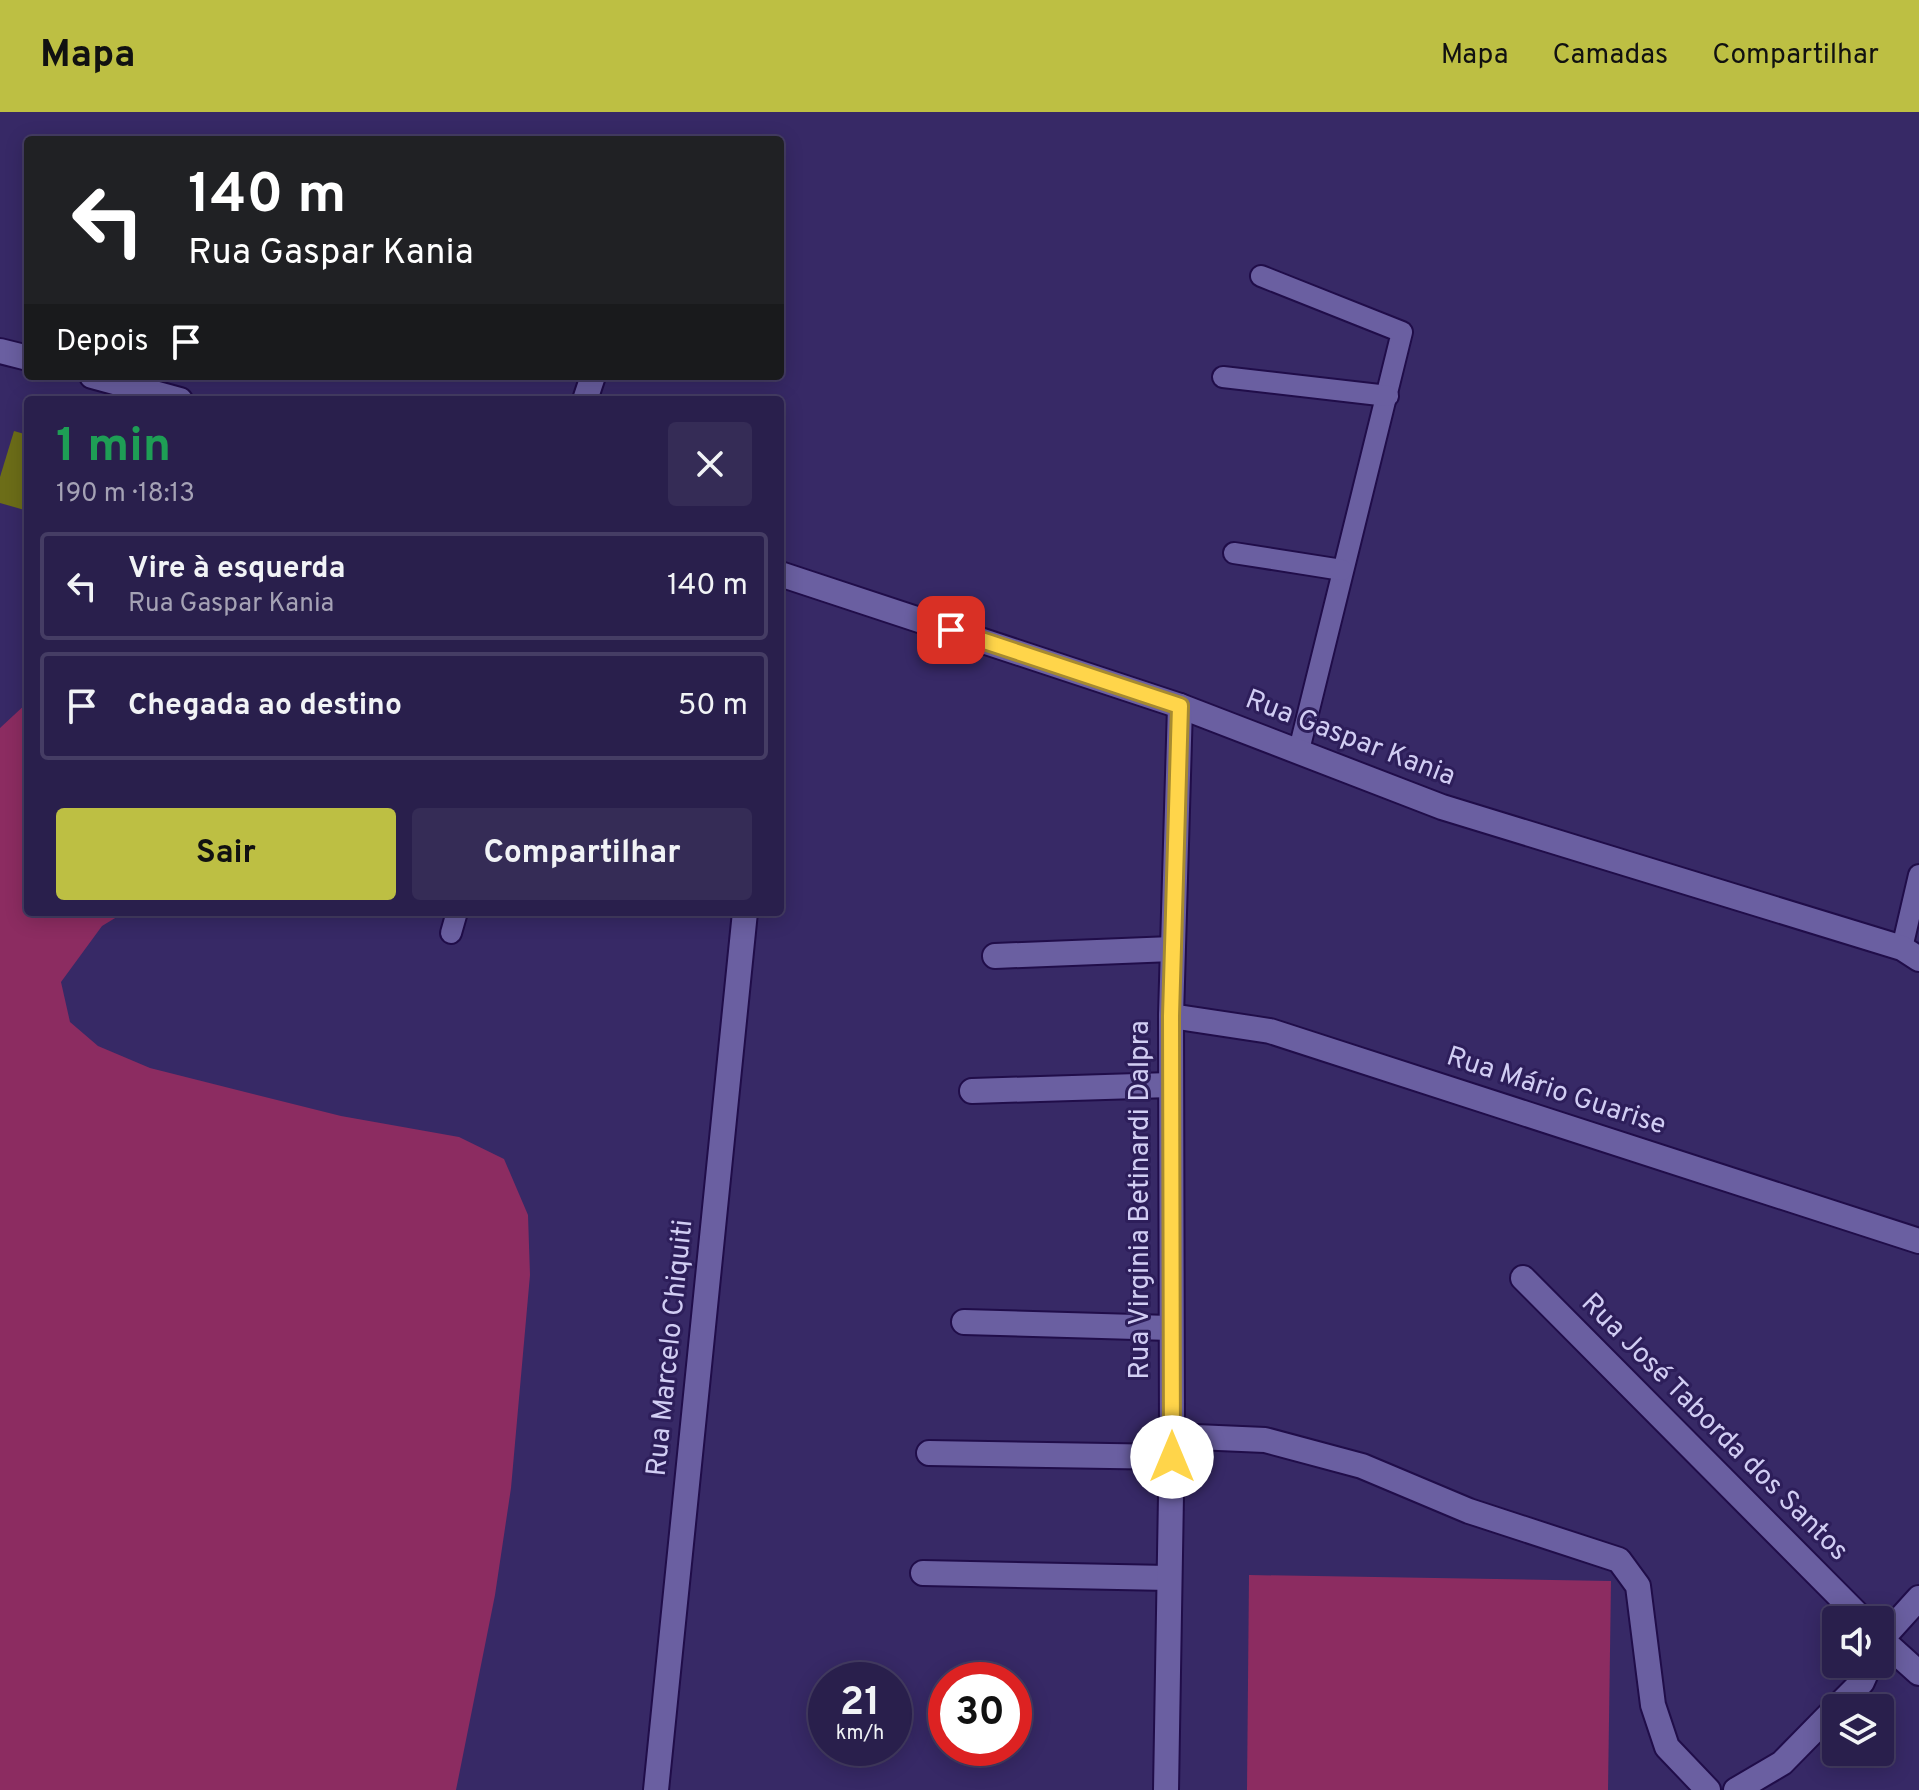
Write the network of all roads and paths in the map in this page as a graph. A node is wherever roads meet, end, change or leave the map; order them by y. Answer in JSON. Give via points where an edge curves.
{"nodes":[{"id":1,"x":1261,"y":276,"type":"dead end"},
{"id":2,"x":0,"y":351,"type":"edge"},
{"id":3,"x":24,"y":357,"type":"edge"},
{"id":4,"x":1223,"y":377,"type":"dead end"},
{"id":5,"x":107,"y":380,"type":"edge"},
{"id":6,"x":165,"y":396,"type":"edge"},
{"id":7,"x":1388,"y":396,"type":"junction"},
{"id":8,"x":1234,"y":553,"type":"dead end"},
{"id":9,"x":1342,"y":570,"type":"junction"},
{"id":10,"x":784,"y":575,"type":"edge"},
{"id":11,"x":1180,"y":706,"type":"junction"},
{"id":12,"x":1299,"y":750,"type":"junction"},
{"id":13,"x":1919,"y":875,"type":"edge"},
{"id":14,"x":456,"y":916,"type":"edge"},
{"id":15,"x":745,"y":916,"type":"edge"},
{"id":16,"x":451,"y":933,"type":"dead end"},
{"id":17,"x":1172,"y":949,"type":"junction"},
{"id":18,"x":1910,"y":954,"type":"edge"},
{"id":19,"x":995,"y":956,"type":"dead end"},
{"id":20,"x":1171,"y":1016,"type":"junction"},
{"id":21,"x":1170,"y":1085,"type":"junction"},
{"id":22,"x":972,"y":1091,"type":"dead end"},
{"id":23,"x":1919,"y":1241,"type":"edge"},
{"id":24,"x":1523,"y":1278,"type":"dead end"},
{"id":25,"x":964,"y":1322,"type":"dead end"},
{"id":26,"x":1170,"y":1328,"type":"junction"},
{"id":27,"x":1172,"y":1446,"type":"junction"},
{"id":28,"x":929,"y":1453,"type":"dead end"},
{"id":29,"x":923,"y":1573,"type":"dead end"},
{"id":30,"x":1169,"y":1578,"type":"junction"},
{"id":31,"x":1919,"y":1598,"type":"edge"},
{"id":32,"x":1849,"y":1606,"type":"edge"},
{"id":33,"x":1894,"y":1624,"type":"edge"},
{"id":34,"x":1894,"y":1651,"type":"edge"},
{"id":35,"x":1919,"y":1673,"type":"edge"},
{"id":36,"x":1864,"y":1678,"type":"edge"},
{"id":37,"x":1850,"y":1694,"type":"edge"},
{"id":38,"x":1822,"y":1722,"type":"edge"},
{"id":39,"x":656,"y":1790,"type":"edge"},
{"id":40,"x":1166,"y":1790,"type":"edge"},
{"id":41,"x":1708,"y":1790,"type":"edge"},
{"id":42,"x":1736,"y":1790,"type":"edge"}],
"edges":[{"from":1,"to":7,"type":"lane","via":[[1402,332]]},
{"from":2,"to":3,"type":"street"},
{"from":4,"to":7,"type":"lane"},
{"from":5,"to":6,"type":"street"},
{"from":7,"to":9,"type":"lane"},
{"from":8,"to":9,"type":"lane"},
{"from":9,"to":12,"type":"lane"},
{"from":10,"to":11,"type":"street","name":"Rua Gaspar Kania"},
{"from":11,"to":12,"type":"street","name":"Rua Gaspar Kania"},
{"from":11,"to":17,"type":"street","name":"Rua Virginia Betinardi Dalpra"},
{"from":12,"to":18,"type":"street","name":"Rua Gaspar Kania","via":[[1442,807]]},
{"from":13,"to":18,"type":"lane"},
{"from":14,"to":16,"type":"lane"},
{"from":15,"to":39,"type":"street","name":"Rua Marcelo Chiquiti"},
{"from":17,"to":19,"type":"street"},
{"from":17,"to":20,"type":"street","name":"Rua Virginia Betinardi Dalpra"},
{"from":20,"to":21,"type":"street","name":"Rua Virginia Betinardi Dalpra"},
{"from":20,"to":23,"type":"street","name":"Rua Mário Guarise","via":[[1270,1031]]},
{"from":21,"to":22,"type":"street"},
{"from":21,"to":26,"type":"street","name":"Rua Virginia Betinardi Dalpra"},
{"from":24,"to":32,"type":"street","name":"Rua José Taborda dos Santos"},
{"from":25,"to":26,"type":"street"},
{"from":26,"to":27,"type":"street","name":"Rua Virginia Betinardi Dalpra"},
{"from":27,"to":28,"type":"street"},
{"from":27,"to":30,"type":"street","name":"Rua Virginia Betinardi Dalpra"},
{"from":27,"to":41,"type":"street","via":[[1265,1440],[1362,1466],[1469,1511],[1619,1560],[1638,1586],[1653,1705],[1667,1747]]},
{"from":29,"to":30,"type":"street"},
{"from":30,"to":40,"type":"street","name":"Rua Virginia Betinardi Dalpra"},
{"from":31,"to":33,"type":"street"},
{"from":34,"to":35,"type":"street"},
{"from":36,"to":37,"type":"street"},
{"from":38,"to":42,"type":"street","via":[[1782,1763]]}]}
